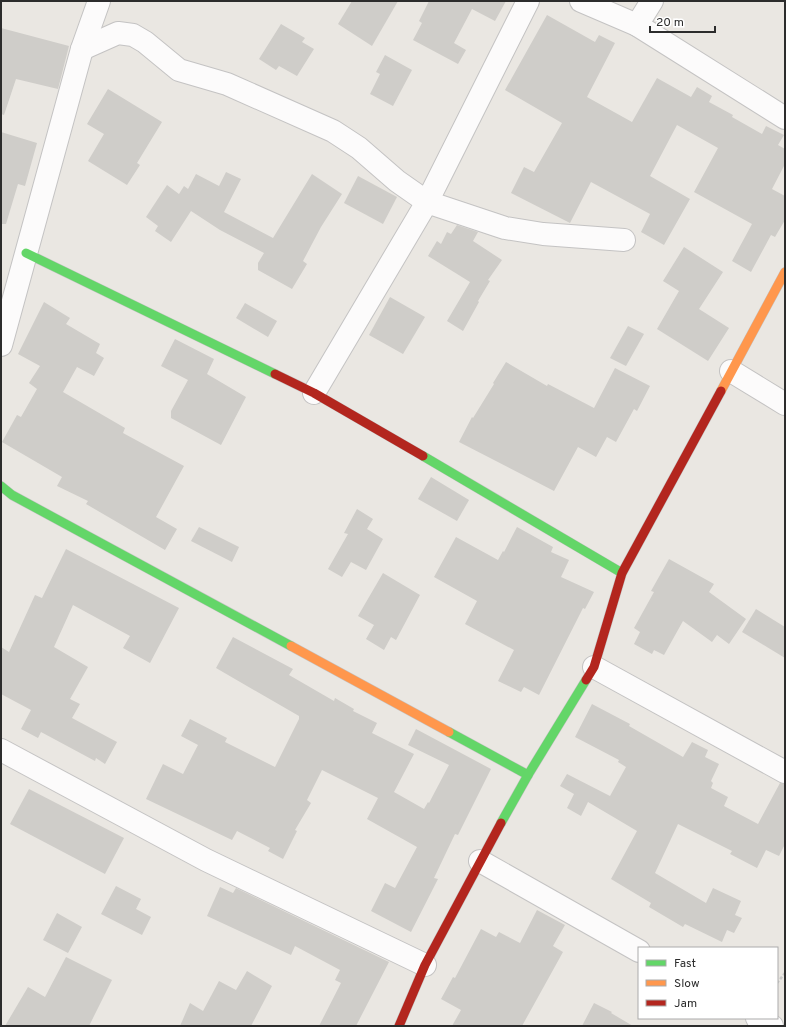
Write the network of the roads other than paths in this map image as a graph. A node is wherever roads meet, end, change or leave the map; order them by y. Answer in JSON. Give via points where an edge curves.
{"nodes":[{"id":1,"x":99,"y":1,"type":"edge"},
{"id":2,"x":528,"y":1,"type":"edge"},
{"id":3,"x":581,"y":1,"type":"edge"},
{"id":4,"x":652,"y":1,"type":"edge"},
{"id":5,"x":637,"y":25,"type":"junction"},
{"id":6,"x":82,"y":49,"type":"junction"},
{"id":7,"x":785,"y":118,"type":"edge"},
{"id":8,"x":427,"y":202,"type":"junction"},
{"id":9,"x":624,"y":240,"type":"dead end"},
{"id":10,"x":26,"y":253,"type":"junction"},
{"id":11,"x":785,"y":272,"type":"edge"},
{"id":12,"x":1,"y":345,"type":"edge"},
{"id":13,"x":731,"y":371,"type":"junction"},
{"id":14,"x":314,"y":393,"type":"junction"},
{"id":15,"x":785,"y":404,"type":"edge"},
{"id":16,"x":1,"y":486,"type":"edge"},
{"id":17,"x":622,"y":574,"type":"junction"},
{"id":18,"x":594,"y":667,"type":"junction"},
{"id":19,"x":1,"y":750,"type":"edge"},
{"id":20,"x":785,"y":772,"type":"edge"},
{"id":21,"x":528,"y":775,"type":"junction"},
{"id":22,"x":480,"y":861,"type":"junction"},
{"id":23,"x":638,"y":950,"type":"edge"},
{"id":24,"x":426,"y":965,"type":"junction"},
{"id":25,"x":759,"y":1019,"type":"edge"},
{"id":26,"x":399,"y":1026,"type":"edge"},
{"id":27,"x":772,"y":1026,"type":"edge"}],
"edges":[{"from":1,"to":6,"type":"street"},
{"from":2,"to":8,"type":"street"},
{"from":3,"to":5,"type":"street"},
{"from":4,"to":5,"type":"street"},
{"from":5,"to":7,"type":"street"},
{"from":6,"to":8,"type":"street","via":[[118,33],[133,35],[179,70],[226,84],[333,131],[359,148],[397,181]]},
{"from":6,"to":10,"type":"street"},
{"from":8,"to":9,"type":"street","via":[[505,228],[543,234]]},
{"from":8,"to":14,"type":"street"},
{"from":10,"to":12,"type":"street"},
{"from":10,"to":14,"type":"street"},
{"from":11,"to":13,"type":"street"},
{"from":13,"to":15,"type":"street"},
{"from":13,"to":17,"type":"street"},
{"from":14,"to":17,"type":"street"},
{"from":16,"to":21,"type":"street","via":[[19,499]]},
{"from":17,"to":18,"type":"street"},
{"from":18,"to":20,"type":"street"},
{"from":18,"to":21,"type":"street"},
{"from":19,"to":24,"type":"street","via":[[206,860]]},
{"from":21,"to":22,"type":"street"},
{"from":22,"to":23,"type":"street"},
{"from":22,"to":24,"type":"street"},
{"from":24,"to":26,"type":"street"},
{"from":25,"to":27,"type":"street"}]}
